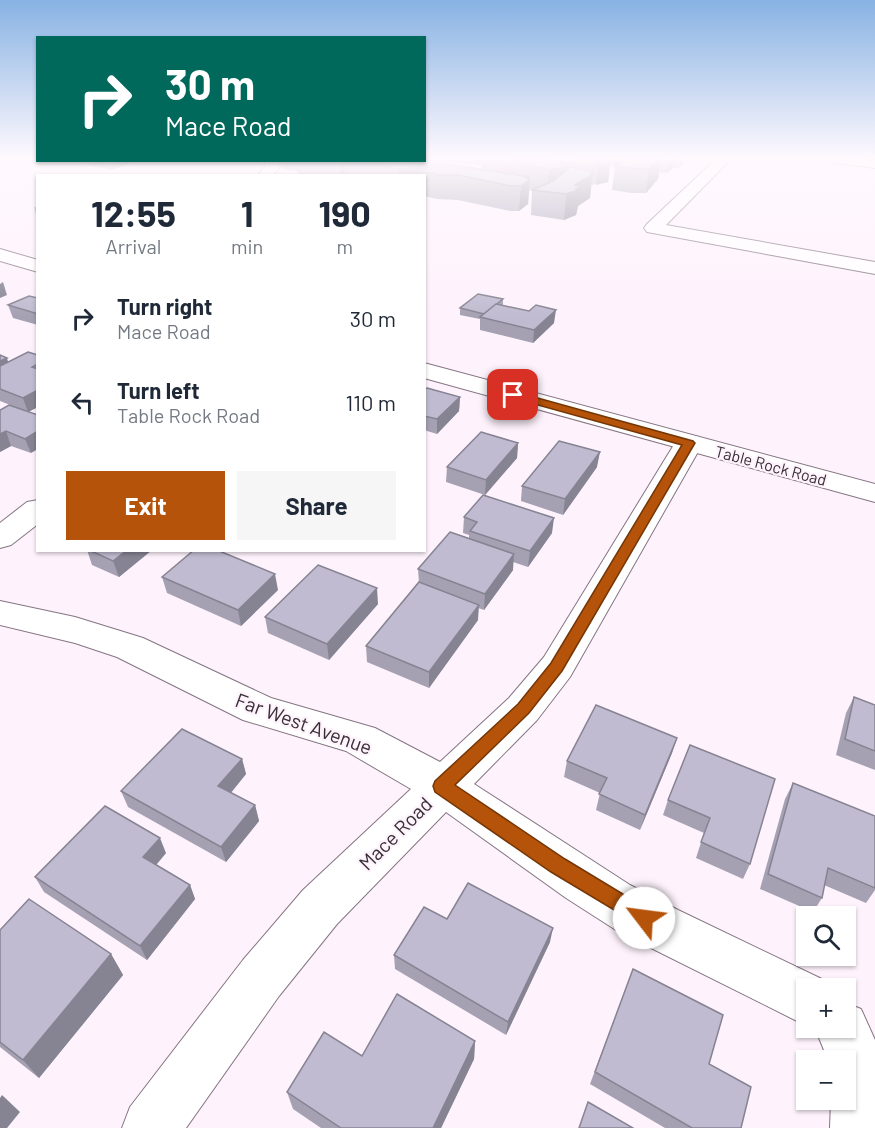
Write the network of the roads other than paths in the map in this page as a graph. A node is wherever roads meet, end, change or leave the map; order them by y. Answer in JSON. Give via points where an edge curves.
{"nodes":[{"id":1,"x":670,"y":212,"type":"edge"},
{"id":2,"x":0,"y":255,"type":"edge"},
{"id":3,"x":36,"y":265,"type":"edge"},
{"id":4,"x":875,"y":268,"type":"edge"},
{"id":5,"x":426,"y":371,"type":"edge"},
{"id":6,"x":689,"y":443,"type":"junction"},
{"id":7,"x":875,"y":493,"type":"edge"},
{"id":8,"x":36,"y":511,"type":"edge"},
{"id":9,"x":0,"y":538,"type":"edge"},
{"id":10,"x":0,"y":613,"type":"edge"},
{"id":11,"x":442,"y":786,"type":"junction"},
{"id":12,"x":796,"y":994,"type":"edge"},
{"id":13,"x":846,"y":1038,"type":"edge"},
{"id":14,"x":151,"y":1128,"type":"edge"},
{"id":15,"x":858,"y":1128,"type":"edge"}],
"edges":[{"from":1,"to":4,"type":"street","via":[[653,228]]},
{"from":2,"to":3,"type":"street"},
{"from":5,"to":6,"type":"street","name":"Table Rock Road"},
{"from":6,"to":7,"type":"street","name":"Table Rock Road"},
{"from":6,"to":11,"type":"street","name":"Mace Road","via":[[557,667],[524,709]]},
{"from":8,"to":9,"type":"street"},
{"from":10,"to":11,"type":"street","name":"Far West Avenue","via":[[85,632],[149,655],[258,710],[372,745]]},
{"from":11,"to":12,"type":"street","name":"Far West Avenue","via":[[614,901]]},
{"from":11,"to":14,"type":"street","name":"Mace Road","via":[[320,906],[261,978]]},
{"from":13,"to":15,"type":"street","via":[[860,1070]]}]}
